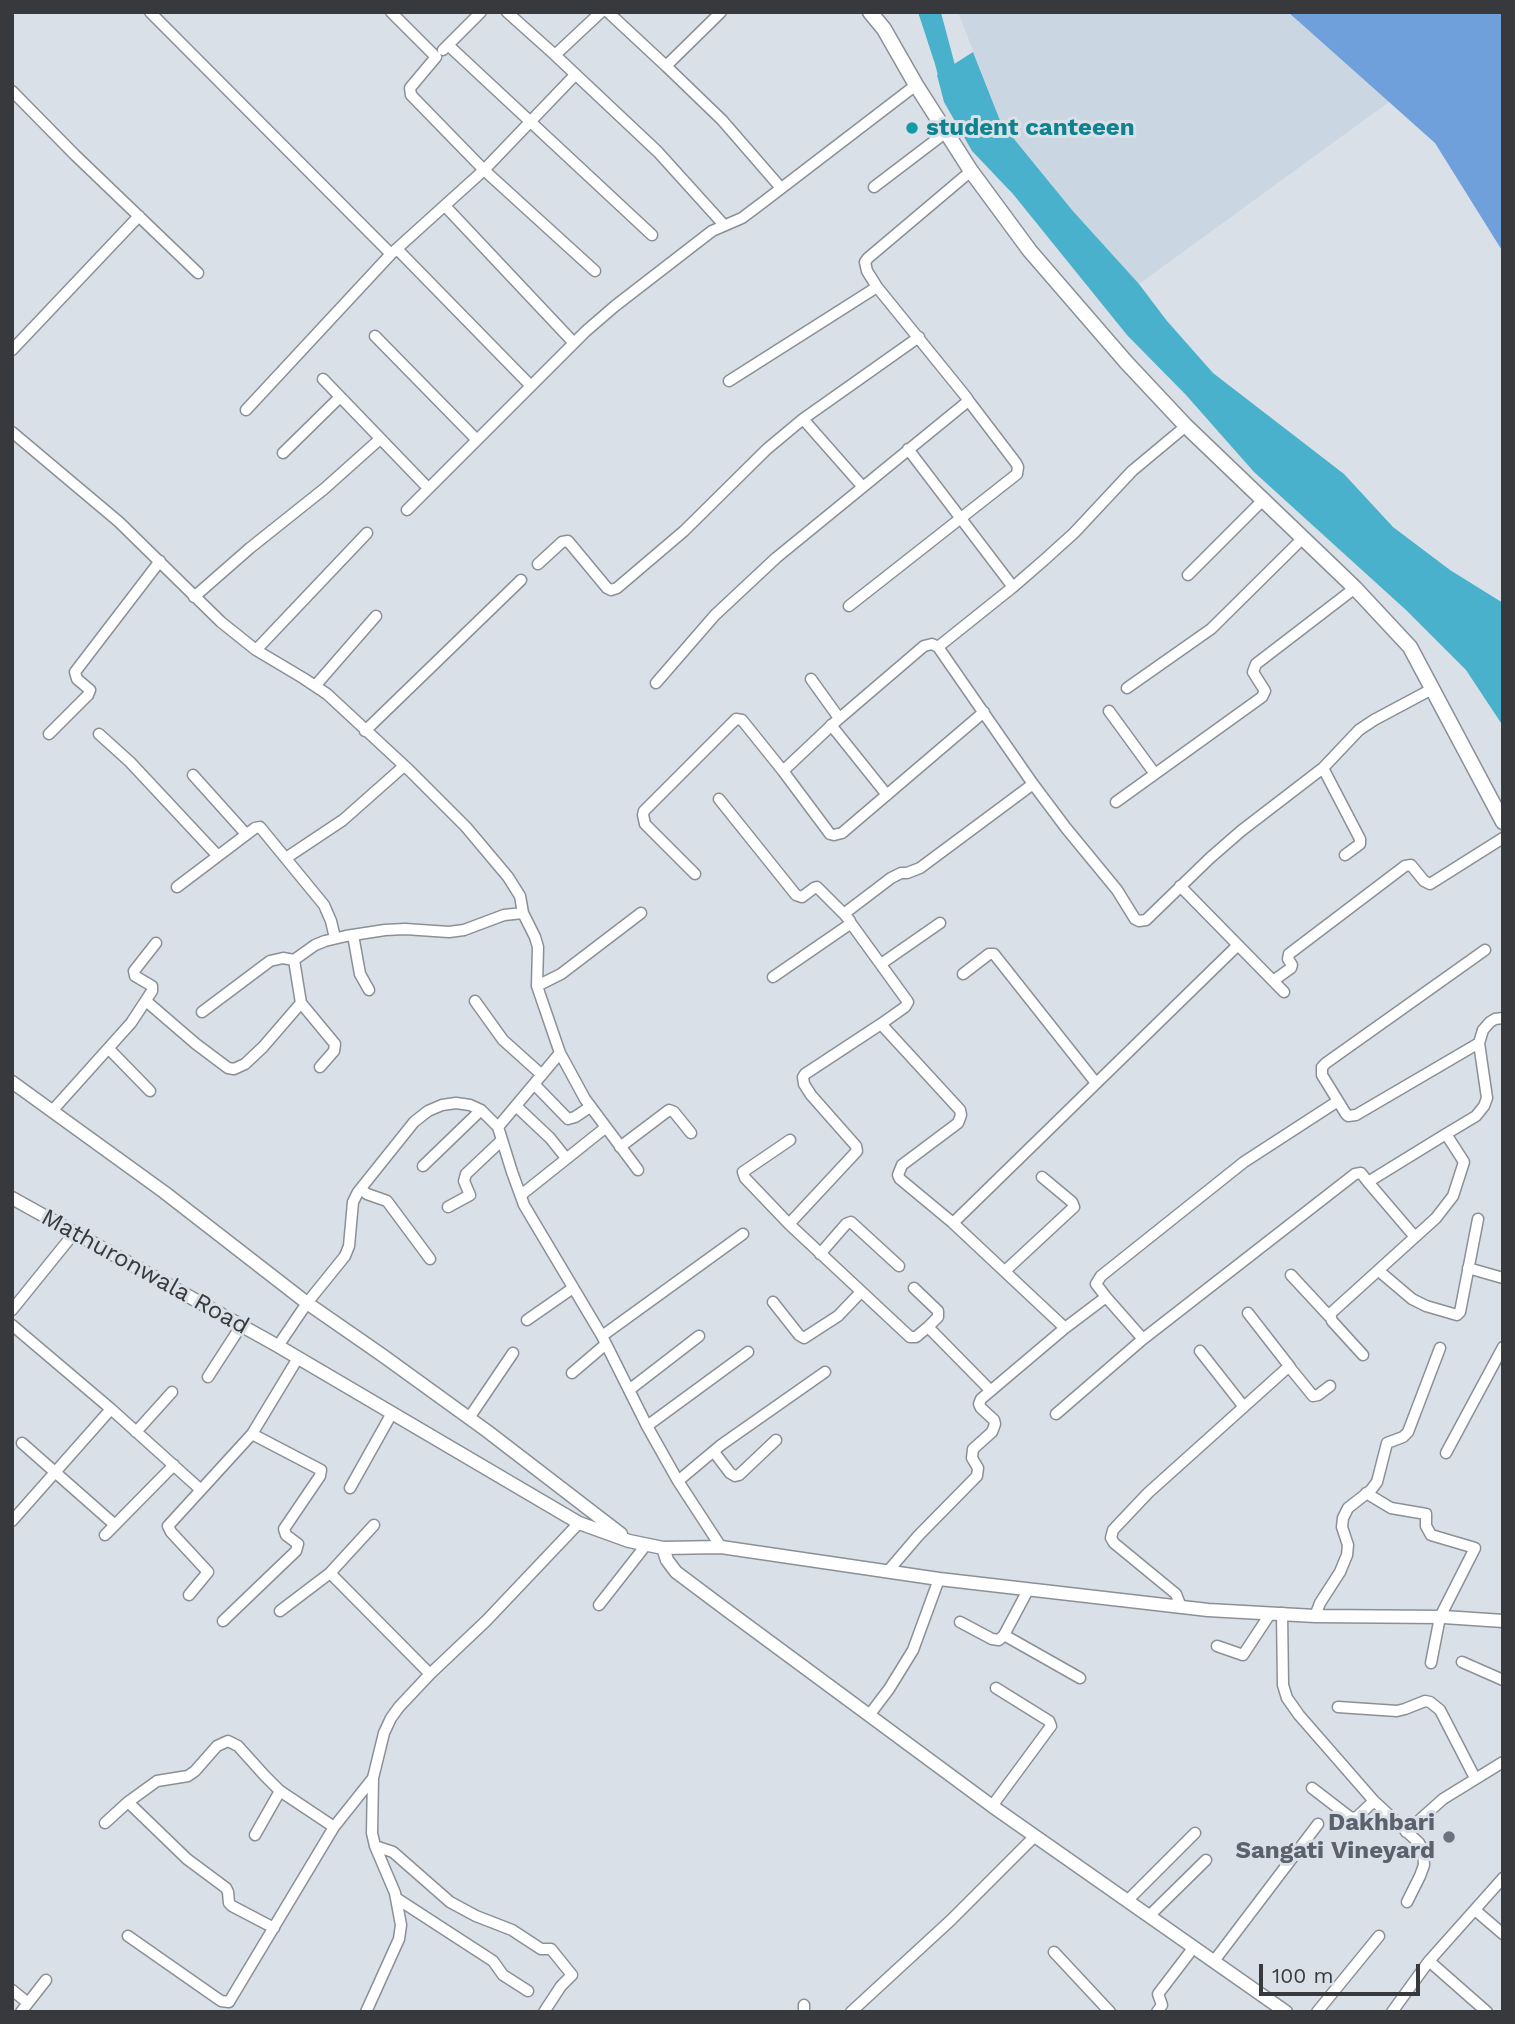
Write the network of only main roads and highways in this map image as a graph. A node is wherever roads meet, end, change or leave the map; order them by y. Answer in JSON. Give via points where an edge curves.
{"nodes":[{"id":1,"x":870,"y":12,"type":"edge"},
{"id":2,"x":1503,"y":822,"type":"edge"}],
"edges":[{"from":1,"to":2,"type":"main road","via":[[971,171],[1030,251],[1186,426],[1410,647]]}]}
